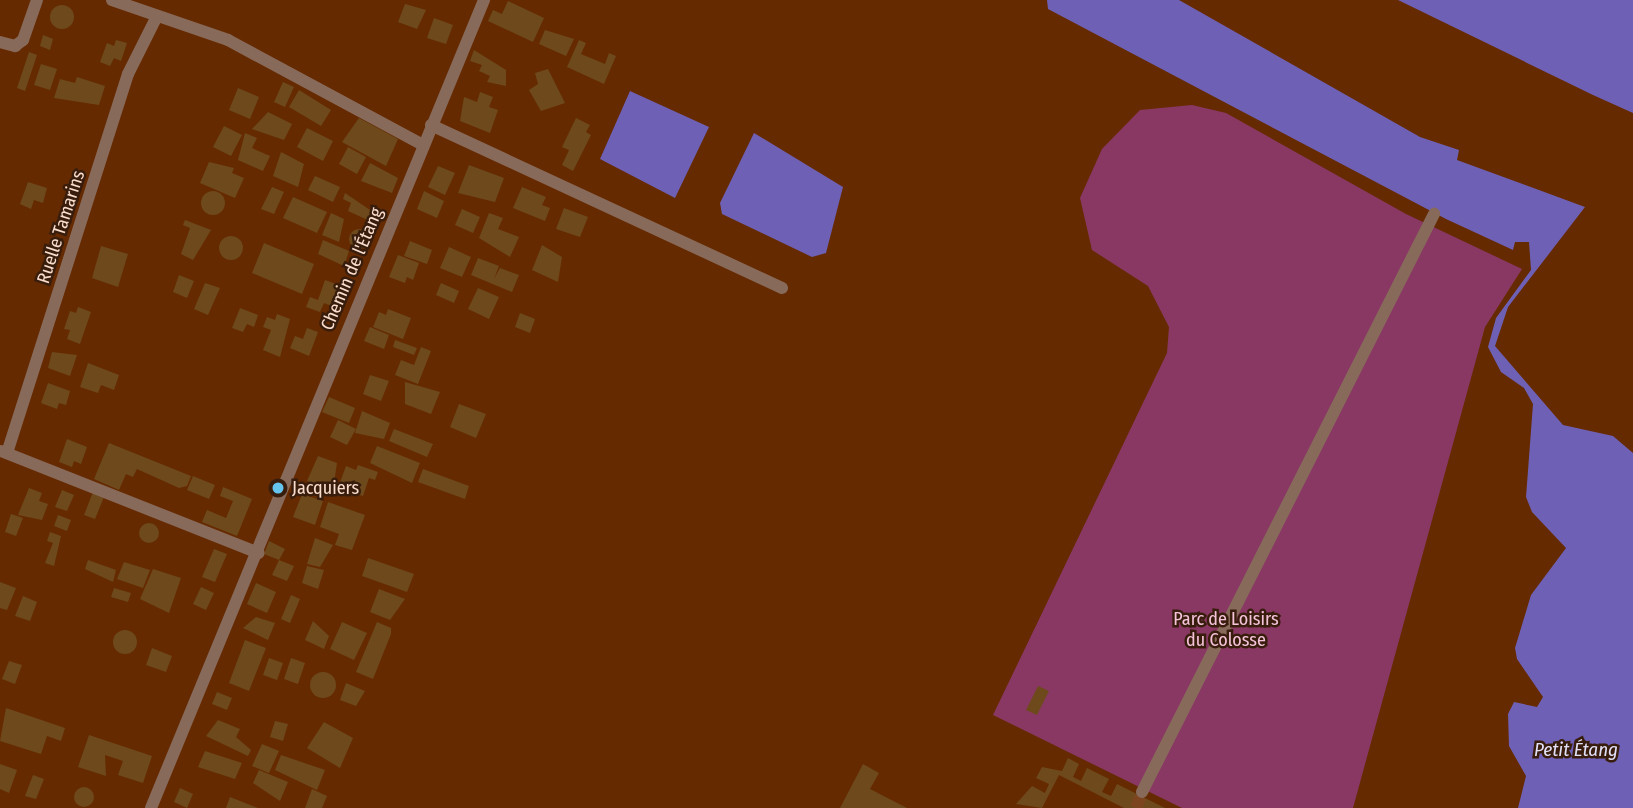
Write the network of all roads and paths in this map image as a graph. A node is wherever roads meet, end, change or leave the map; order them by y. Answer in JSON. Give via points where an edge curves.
{"nodes":[{"id":1,"x":37,"y":0,"type":"edge"},
{"id":2,"x":112,"y":0,"type":"edge"},
{"id":3,"x":484,"y":0,"type":"edge"},
{"id":4,"x":157,"y":16,"type":"junction"},
{"id":5,"x":0,"y":43,"type":"edge"},
{"id":6,"x":431,"y":125,"type":"junction"},
{"id":7,"x":423,"y":145,"type":"junction"},
{"id":8,"x":1434,"y":214,"type":"dead end"},
{"id":9,"x":782,"y":288,"type":"dead end"},
{"id":10,"x":4,"y":452,"type":"edge"},
{"id":11,"x":258,"y":554,"type":"junction"},
{"id":12,"x":1142,"y":792,"type":"tunnel mouth"},
{"id":13,"x":151,"y":808,"type":"edge"}],
"edges":[{"from":1,"to":5,"type":"street","via":[[23,40],[15,46]]},
{"from":2,"to":4,"type":"street"},
{"from":3,"to":6,"type":"street","name":"Chemin de l'Étang"},
{"from":4,"to":7,"type":"street","via":[[228,40]]},
{"from":4,"to":10,"type":"street","name":"Ruelle Tamarins","via":[[128,74]]},
{"from":6,"to":7,"type":"street","name":"Chemin de l'Étang"},
{"from":6,"to":9,"type":"street"},
{"from":7,"to":11,"type":"street","name":"Chemin de l'Étang"},
{"from":8,"to":12,"type":"street"},
{"from":10,"to":11,"type":"street"},
{"from":11,"to":13,"type":"street","name":"Chemin de l'Étang"}]}
